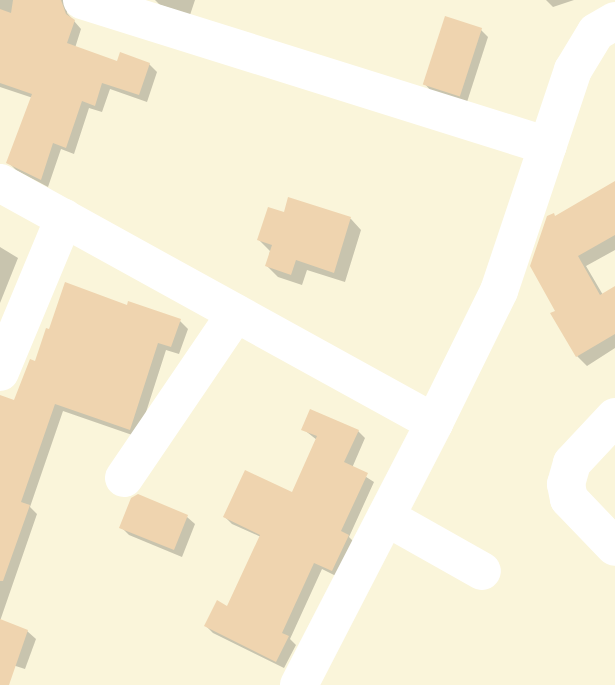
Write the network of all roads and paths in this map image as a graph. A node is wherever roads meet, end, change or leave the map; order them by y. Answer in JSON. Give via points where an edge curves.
{"nodes":[{"id":1,"x":82,"y":0,"type":"edge"},
{"id":2,"x":615,"y":21,"type":"edge"},
{"id":3,"x":548,"y":146,"type":"junction"},
{"id":4,"x":0,"y":183,"type":"edge"},
{"id":5,"x":64,"y":218,"type":"junction"},
{"id":6,"x":236,"y":313,"type":"junction"},
{"id":7,"x":0,"y":372,"type":"edge"},
{"id":8,"x":615,"y":417,"type":"edge"},
{"id":9,"x":434,"y":423,"type":"junction"},
{"id":10,"x":124,"y":478,"type":"dead end"},
{"id":11,"x":386,"y":517,"type":"junction"},
{"id":12,"x":615,"y":547,"type":"edge"},
{"id":13,"x":482,"y":571,"type":"dead end"},
{"id":14,"x":299,"y":685,"type":"edge"}],
"edges":[{"from":1,"to":3,"type":"street"},
{"from":2,"to":3,"type":"street","via":[[596,32],[573,70]]},
{"from":3,"to":9,"type":"street","via":[[499,291]]},
{"from":4,"to":5,"type":"street"},
{"from":5,"to":6,"type":"street"},
{"from":5,"to":7,"type":"street"},
{"from":6,"to":9,"type":"street"},
{"from":6,"to":10,"type":"street"},
{"from":8,"to":12,"type":"street","via":[[572,463],[566,484],[569,499]]},
{"from":9,"to":11,"type":"street"},
{"from":11,"to":13,"type":"street"},
{"from":11,"to":14,"type":"street"}]}
